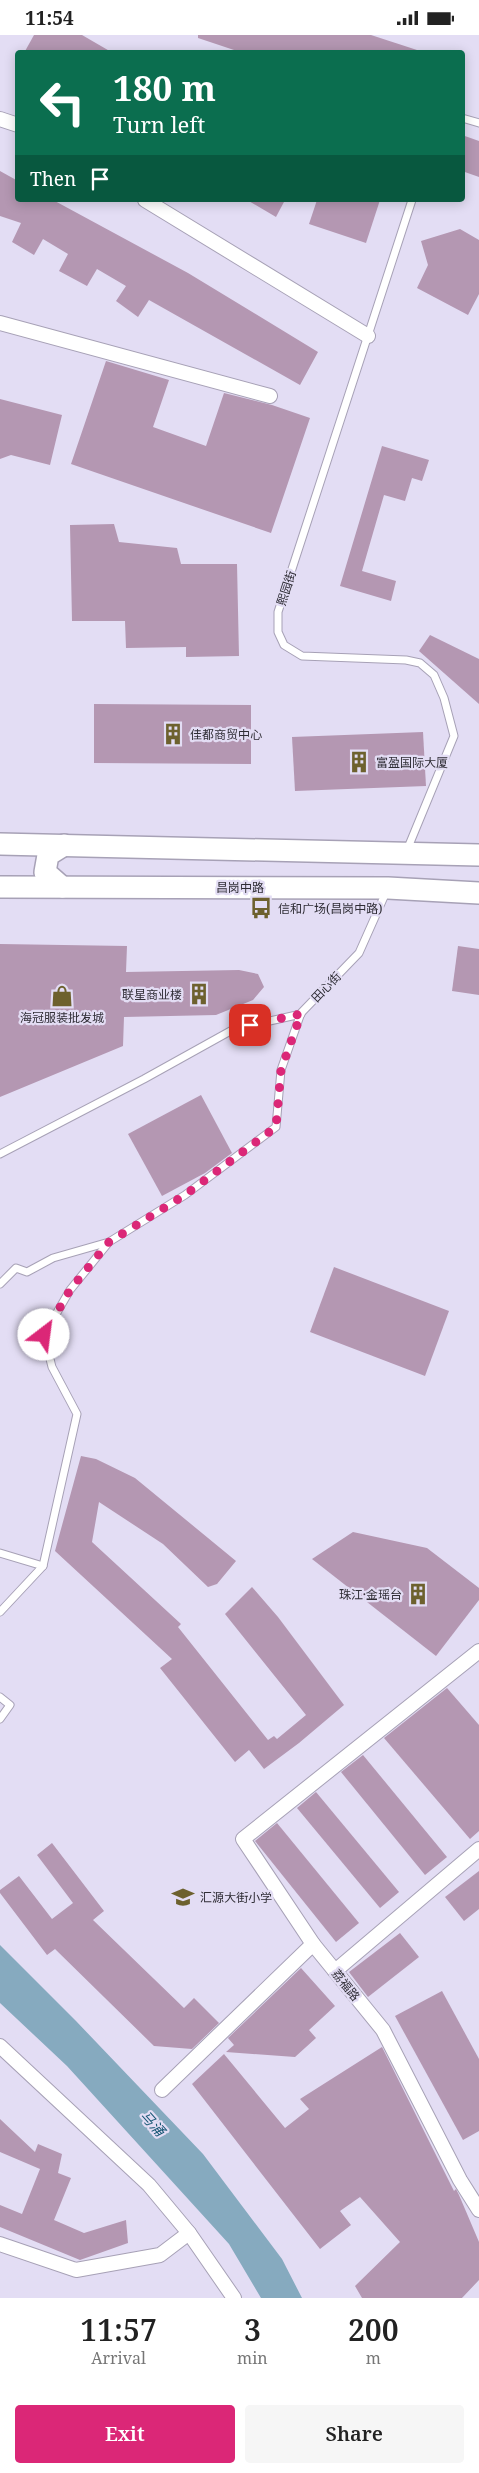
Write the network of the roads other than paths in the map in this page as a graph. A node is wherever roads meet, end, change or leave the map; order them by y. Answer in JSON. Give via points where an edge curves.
{"nodes":[{"id":1,"x":0,"y":119,"type":"edge"},
{"id":2,"x":465,"y":119,"type":"edge"},
{"id":3,"x":479,"y":123,"type":"edge"},
{"id":4,"x":15,"y":124,"type":"edge"},
{"id":5,"x":148,"y":202,"type":"edge"},
{"id":6,"x":411,"y":202,"type":"edge"},
{"id":7,"x":0,"y":323,"type":"edge"},
{"id":8,"x":368,"y":336,"type":"junction"},
{"id":9,"x":270,"y":396,"type":"dead end"},
{"id":10,"x":0,"y":844,"type":"edge"},
{"id":11,"x":64,"y":845,"type":"junction"},
{"id":12,"x":477,"y":852,"type":"edge"},
{"id":13,"x":406,"y":853,"type":"junction"},
{"id":14,"x":0,"y":887,"type":"edge"},
{"id":15,"x":62,"y":887,"type":"junction"},
{"id":16,"x":388,"y":888,"type":"junction"},
{"id":17,"x":479,"y":893,"type":"edge"},
{"id":18,"x":301,"y":1014,"type":"junction"},
{"id":19,"x":0,"y":1154,"type":"edge"},
{"id":20,"x":109,"y":1242,"type":"junction"},
{"id":21,"x":0,"y":1284,"type":"edge"},
{"id":22,"x":0,"y":1553,"type":"edge"},
{"id":23,"x":43,"y":1566,"type":"junction"},
{"id":24,"x":0,"y":1612,"type":"edge"},
{"id":25,"x":479,"y":1651,"type":"edge"},
{"id":26,"x":0,"y":1697,"type":"edge"},
{"id":27,"x":0,"y":1719,"type":"edge"},
{"id":28,"x":479,"y":1849,"type":"edge"},
{"id":29,"x":313,"y":1943,"type":"junction"},
{"id":30,"x":335,"y":1971,"type":"junction"},
{"id":31,"x":0,"y":2046,"type":"edge"},
{"id":32,"x":162,"y":2090,"type":"dead end"},
{"id":33,"x":479,"y":2210,"type":"edge"},
{"id":34,"x":189,"y":2233,"type":"junction"},
{"id":35,"x":0,"y":2245,"type":"edge"},
{"id":36,"x":234,"y":2298,"type":"edge"}],
"edges":[{"from":1,"to":4,"type":"street"},
{"from":2,"to":3,"type":"lane"},
{"from":5,"to":8,"type":"street"},
{"from":6,"to":8,"type":"lane","name":"熙园街"},
{"from":7,"to":9,"type":"street"},
{"from":8,"to":13,"type":"lane","name":"熙园街","via":[[278,612],[278,632],[284,645],[302,656],[406,660],[420,663],[434,675],[454,736]]},
{"from":10,"to":11,"type":"main road"},
{"from":11,"to":13,"type":"main road"},
{"from":11,"to":15,"type":"main road","via":[[48,855],[45,872]]},
{"from":12,"to":13,"type":"main road"},
{"from":14,"to":15,"type":"main road","name":"昌岗中路"},
{"from":15,"to":16,"type":"main road","name":"昌岗中路"},
{"from":16,"to":17,"type":"main road","name":"昌岗中路"},
{"from":16,"to":18,"type":"lane","name":"田心街","via":[[359,953]]},
{"from":18,"to":19,"type":"lane","via":[[234,1029]]},
{"from":18,"to":20,"type":"lane","name":"田心街","via":[[281,1070],[276,1127],[185,1195]]},
{"from":20,"to":21,"type":"lane","via":[[53,1258],[27,1272],[16,1268]]},
{"from":20,"to":23,"type":"lane","name":"田心街","via":[[70,1290],[44,1335],[52,1367],[77,1414]]},
{"from":22,"to":23,"type":"lane"},
{"from":23,"to":24,"type":"lane"},
{"from":25,"to":29,"type":"street","name":"荔福路","via":[[243,1839]]},
{"from":26,"to":27,"type":"lane","via":[[10,1705]]},
{"from":28,"to":30,"type":"street"},
{"from":29,"to":30,"type":"street","name":"荔福路"},
{"from":29,"to":32,"type":"street"},
{"from":30,"to":33,"type":"street","name":"荔福路","via":[[383,2030]]},
{"from":31,"to":34,"type":"street","via":[[149,2185]]},
{"from":34,"to":35,"type":"street","via":[[160,2255],[76,2270]]},
{"from":34,"to":36,"type":"street"}]}
